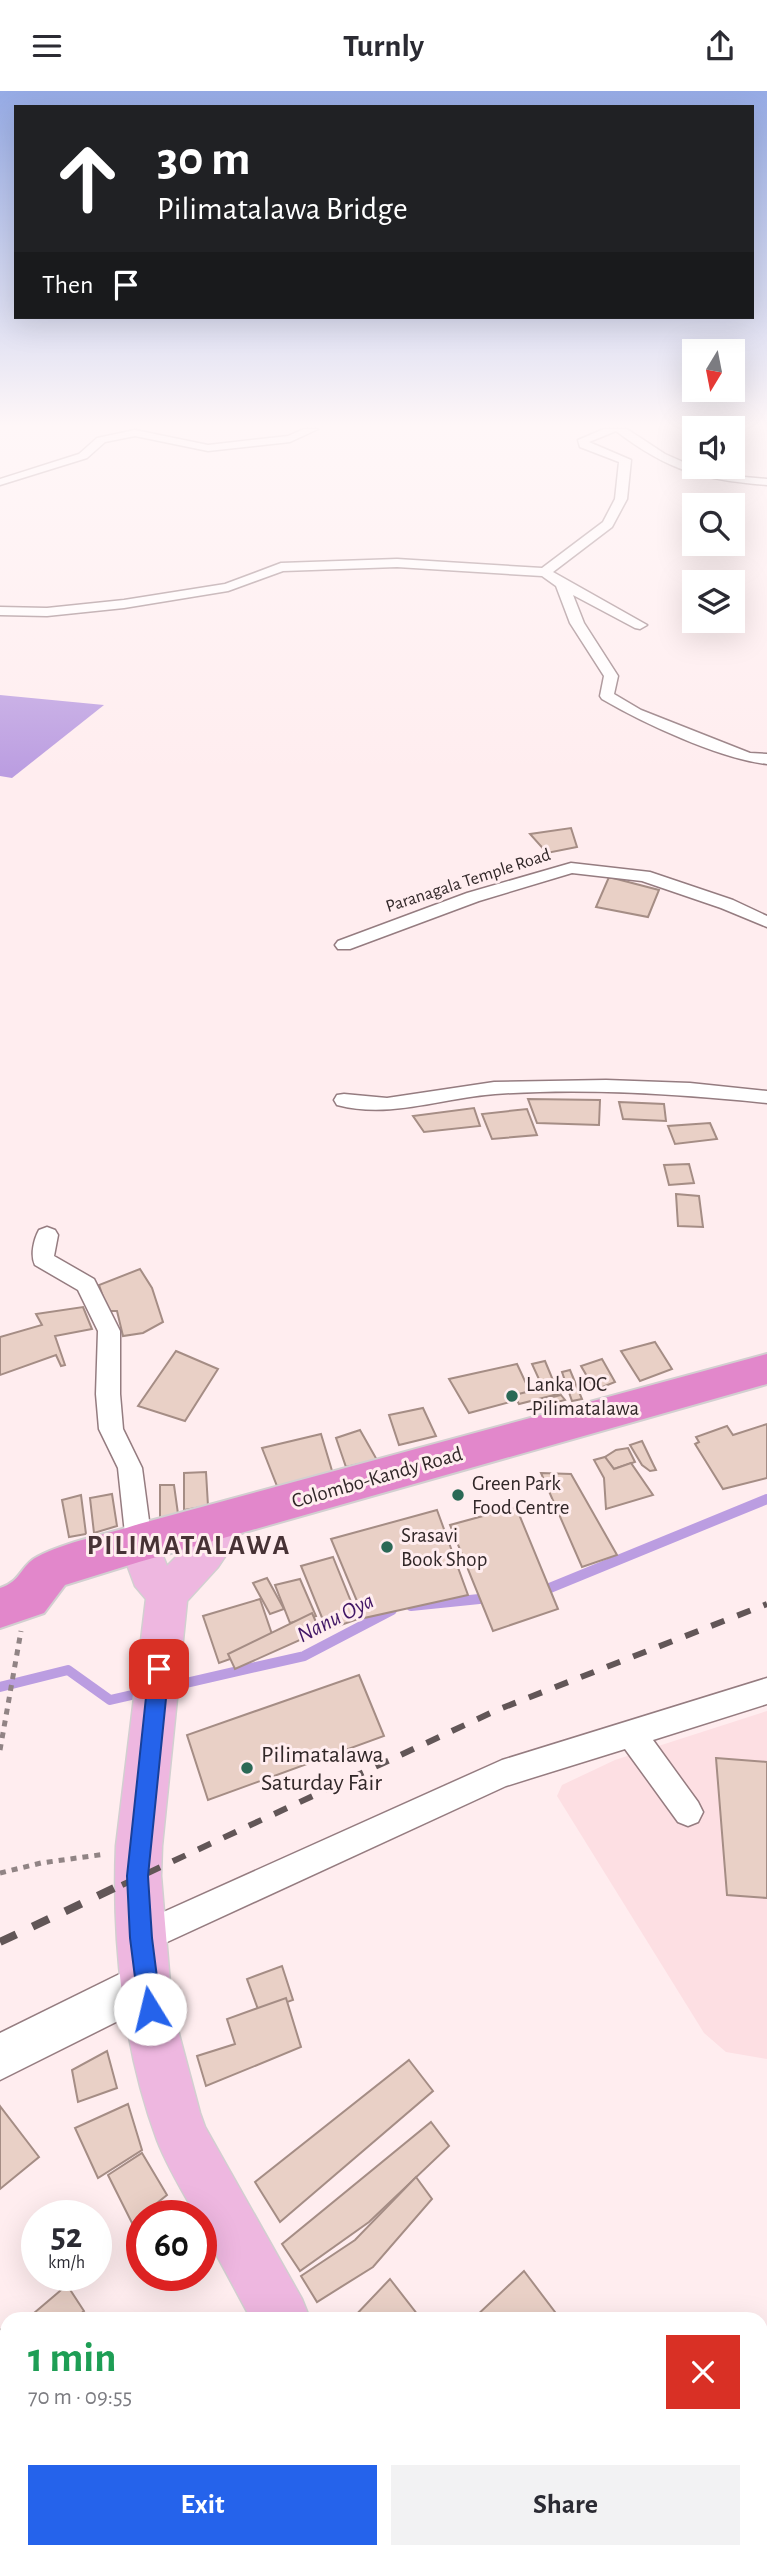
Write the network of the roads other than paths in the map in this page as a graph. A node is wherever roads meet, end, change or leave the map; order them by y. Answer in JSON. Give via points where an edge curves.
{"nodes":[{"id":1,"x":582,"y":544,"type":"edge"},
{"id":2,"x":545,"y":572,"type":"junction"},
{"id":3,"x":562,"y":584,"type":"junction"},
{"id":4,"x":0,"y":611,"type":"edge"},
{"id":5,"x":640,"y":625,"type":"dead end"},
{"id":6,"x":767,"y":759,"type":"edge"},
{"id":7,"x":767,"y":922,"type":"edge"},
{"id":8,"x":344,"y":945,"type":"dead end"},
{"id":9,"x":767,"y":1097,"type":"edge"},
{"id":10,"x":344,"y":1100,"type":"dead end"},
{"id":11,"x":47,"y":1234,"type":"dead end"},
{"id":12,"x":767,"y":1369,"type":"edge"},
{"id":13,"x":232,"y":1518,"type":"junction"},
{"id":14,"x":139,"y":1543,"type":"junction"},
{"id":15,"x":167,"y":1594,"type":"junction"},
{"id":16,"x":11,"y":1618,"type":"edge"},
{"id":17,"x":767,"y":1691,"type":"edge"},
{"id":18,"x":631,"y":1733,"type":"junction"},
{"id":19,"x":688,"y":1812,"type":"dead end"},
{"id":20,"x":143,"y":1961,"type":"junction"},
{"id":21,"x":0,"y":2057,"type":"edge"},
{"id":22,"x":278,"y":2312,"type":"edge"}],
"edges":[{"from":1,"to":2,"type":"street"},
{"from":2,"to":3,"type":"street"},
{"from":2,"to":4,"type":"street","via":[[397,563],[281,567],[228,587],[124,604],[47,612]]},
{"from":3,"to":5,"type":"street"},
{"from":3,"to":6,"type":"street","via":[[577,623],[611,676],[607,696],[636,713],[747,757]]},
{"from":7,"to":8,"type":"street","name":"Paranagala Temple Road","via":[[644,876],[570,868],[473,897]]},
{"from":9,"to":10,"type":"street","via":[[606,1086],[494,1089],[387,1104]]},
{"from":11,"to":14,"type":"street","via":[[43,1259],[86,1285],[109,1331],[111,1429],[130,1468]]},
{"from":12,"to":13,"type":"highway","name":"Colombo-Kandy Road"},
{"from":13,"to":14,"type":"highway","name":"Colombo-Kandy Road"},
{"from":13,"to":15,"type":"main road"},
{"from":14,"to":15,"type":"main road","via":[[149,1574]]},
{"from":14,"to":16,"type":"highway","name":"Colombo-Kandy Road","via":[[50,1570]]},
{"from":15,"to":20,"type":"main road","via":[[139,1846]]},
{"from":17,"to":18,"type":"street"},
{"from":18,"to":19,"type":"street"},
{"from":18,"to":20,"type":"street","via":[[502,1774]]},
{"from":20,"to":21,"type":"street"},
{"from":20,"to":22,"type":"main road","via":[[164,2076],[183,2140]]}]}
